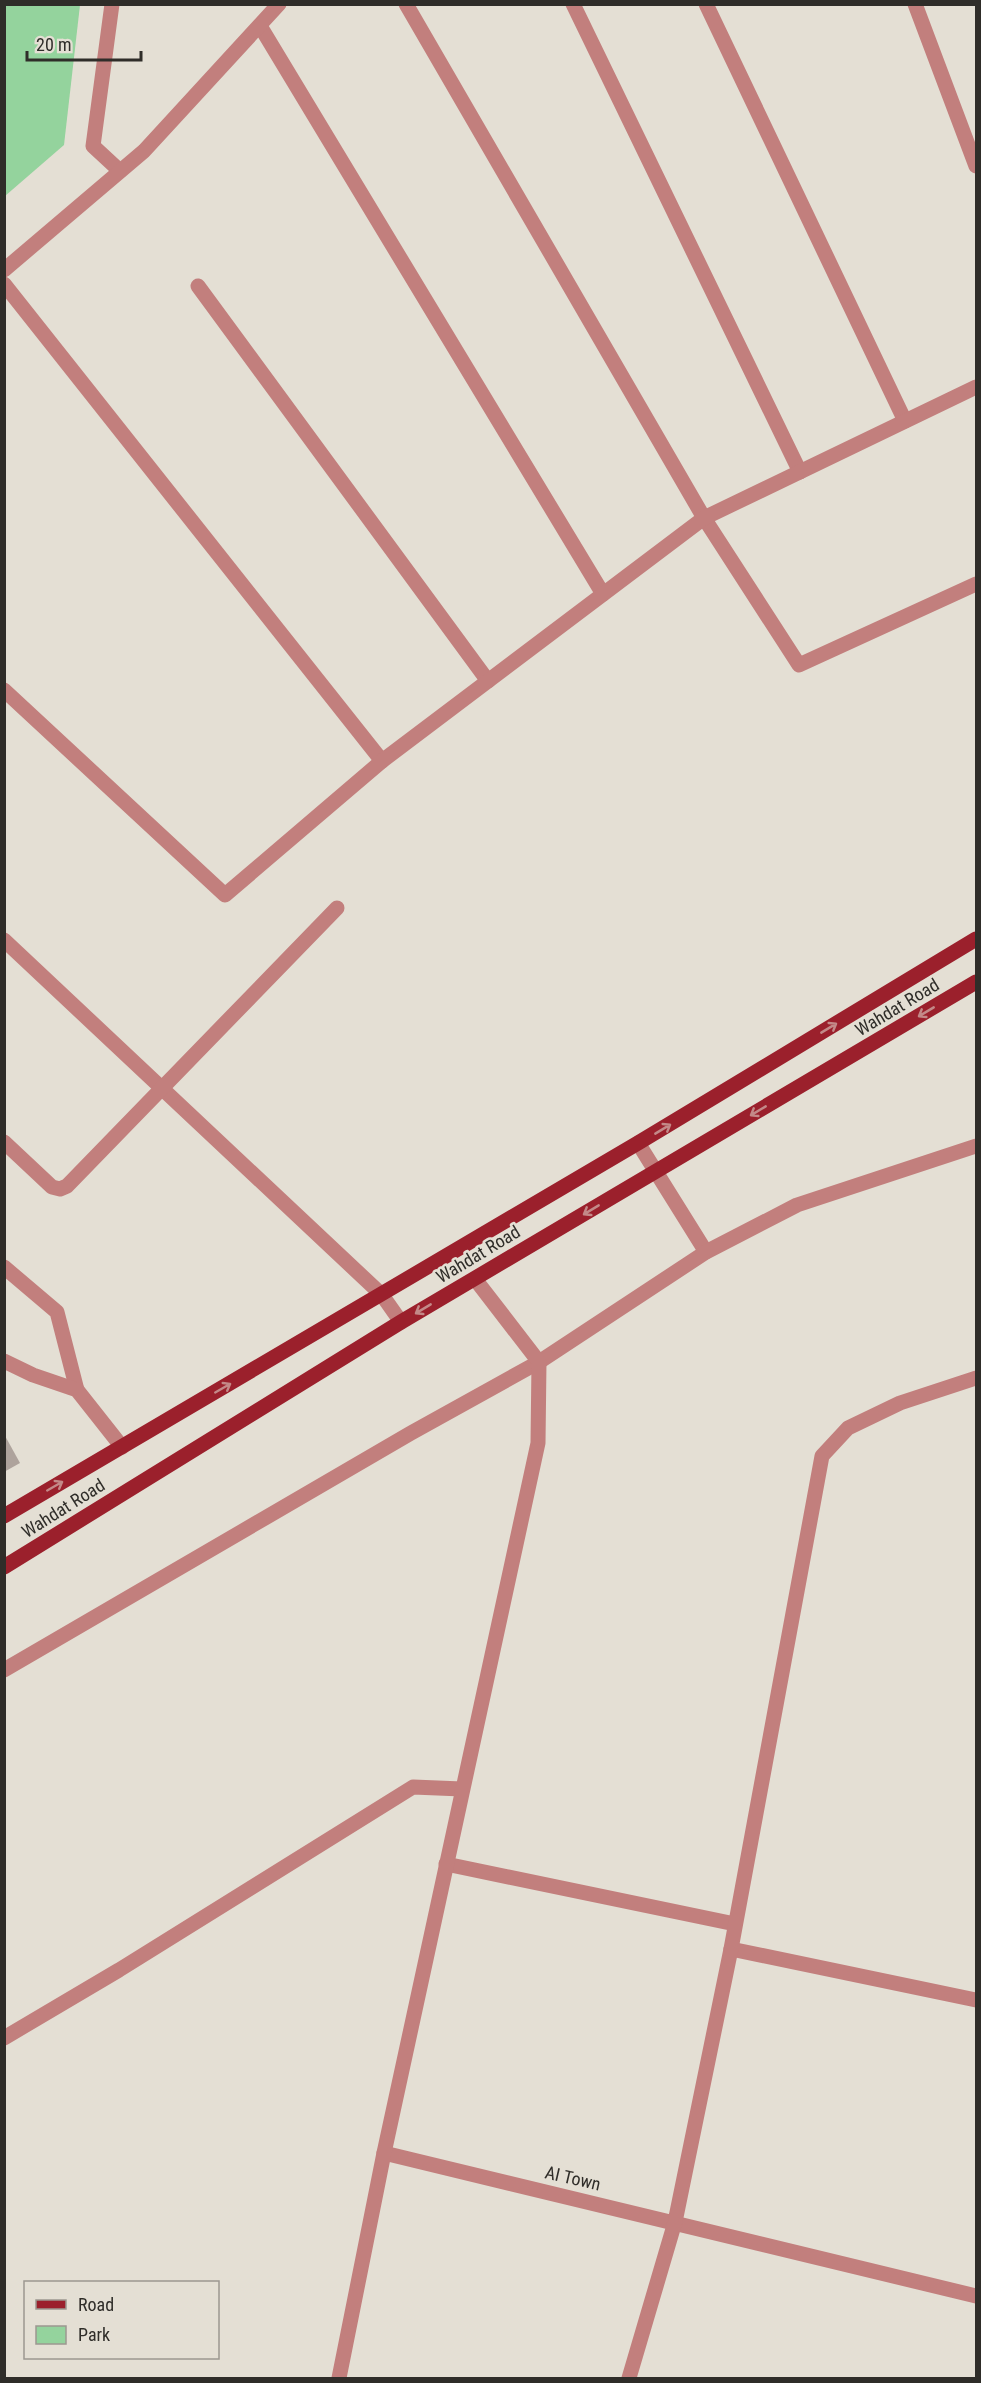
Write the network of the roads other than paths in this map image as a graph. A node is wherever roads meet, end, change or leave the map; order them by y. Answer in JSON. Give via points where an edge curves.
{"nodes":[{"id":1,"x":112,"y":4,"type":"edge"},
{"id":2,"x":279,"y":4,"type":"edge"},
{"id":3,"x":406,"y":4,"type":"edge"},
{"id":4,"x":573,"y":4,"type":"edge"},
{"id":5,"x":706,"y":4,"type":"edge"},
{"id":6,"x":915,"y":4,"type":"edge"},
{"id":7,"x":260,"y":26,"type":"junction"},
{"id":8,"x":976,"y":166,"type":"edge"},
{"id":9,"x":120,"y":171,"type":"junction"},
{"id":10,"x":4,"y":270,"type":"edge"},
{"id":11,"x":4,"y":284,"type":"edge"},
{"id":12,"x":198,"y":286,"type":"dead end"},
{"id":13,"x":976,"y":387,"type":"edge"},
{"id":14,"x":905,"y":421,"type":"junction"},
{"id":15,"x":800,"y":472,"type":"junction"},
{"id":16,"x":704,"y":518,"type":"junction"},
{"id":17,"x":976,"y":584,"type":"edge"},
{"id":18,"x":603,"y":594,"type":"junction"},
{"id":19,"x":488,"y":681,"type":"junction"},
{"id":20,"x":4,"y":690,"type":"edge"},
{"id":21,"x":382,"y":761,"type":"junction"},
{"id":22,"x":337,"y":908,"type":"dead end"},
{"id":23,"x":976,"y":939,"type":"edge"},
{"id":24,"x":4,"y":940,"type":"edge"},
{"id":25,"x":976,"y":982,"type":"edge"},
{"id":26,"x":162,"y":1089,"type":"junction"},
{"id":27,"x":4,"y":1142,"type":"edge"},
{"id":28,"x":638,"y":1143,"type":"junction"},
{"id":29,"x":976,"y":1146,"type":"edge"},
{"id":30,"x":655,"y":1172,"type":"junction"},
{"id":31,"x":706,"y":1252,"type":"junction"},
{"id":32,"x":4,"y":1268,"type":"edge"},
{"id":33,"x":475,"y":1279,"type":"junction"},
{"id":34,"x":382,"y":1295,"type":"junction"},
{"id":35,"x":401,"y":1322,"type":"junction"},
{"id":36,"x":4,"y":1361,"type":"edge"},
{"id":37,"x":539,"y":1362,"type":"junction"},
{"id":38,"x":976,"y":1378,"type":"edge"},
{"id":39,"x":77,"y":1390,"type":"junction"},
{"id":40,"x":122,"y":1447,"type":"junction"},
{"id":41,"x":4,"y":1516,"type":"edge"},
{"id":42,"x":4,"y":1567,"type":"edge"},
{"id":43,"x":4,"y":1670,"type":"edge"},
{"id":44,"x":462,"y":1790,"type":"junction"},
{"id":45,"x":446,"y":1864,"type":"junction"},
{"id":46,"x":735,"y":1924,"type":"junction"},
{"id":47,"x":731,"y":1948,"type":"junction"},
{"id":48,"x":976,"y":2000,"type":"edge"},
{"id":49,"x":4,"y":2038,"type":"edge"},
{"id":50,"x":384,"y":2153,"type":"junction"},
{"id":51,"x":675,"y":2222,"type":"junction"},
{"id":52,"x":976,"y":2296,"type":"edge"},
{"id":53,"x":339,"y":2379,"type":"edge"},
{"id":54,"x":629,"y":2379,"type":"edge"}],
"edges":[{"from":1,"to":9,"type":"street","via":[[93,146]]},
{"from":2,"to":7,"type":"street"},
{"from":3,"to":16,"type":"street"},
{"from":4,"to":15,"type":"street"},
{"from":5,"to":14,"type":"street"},
{"from":6,"to":8,"type":"street"},
{"from":7,"to":9,"type":"street","via":[[144,152]]},
{"from":7,"to":18,"type":"street"},
{"from":9,"to":10,"type":"street"},
{"from":11,"to":21,"type":"street"},
{"from":12,"to":19,"type":"street"},
{"from":13,"to":14,"type":"street"},
{"from":14,"to":15,"type":"street"},
{"from":15,"to":16,"type":"street"},
{"from":16,"to":17,"type":"street","via":[[799,665]]},
{"from":16,"to":18,"type":"street"},
{"from":18,"to":19,"type":"street"},
{"from":19,"to":21,"type":"street"},
{"from":20,"to":21,"type":"street","via":[[225,895]]},
{"from":22,"to":26,"type":"street"},
{"from":28,"to":23,"type":"main road","name":"Wahdat Road","one_way":true},
{"from":24,"to":26,"type":"street"},
{"from":25,"to":30,"type":"main road","name":"Wahdat Road","one_way":true},
{"from":26,"to":27,"type":"street","via":[[60,1189],[52,1187]]},
{"from":26,"to":34,"type":"street"},
{"from":28,"to":30,"type":"street"},
{"from":28,"to":34,"type":"main road","name":"Wahdat Road"},
{"from":29,"to":31,"type":"street","via":[[797,1205]]},
{"from":30,"to":31,"type":"street"},
{"from":30,"to":33,"type":"main road","name":"Wahdat Road","one_way":true},
{"from":31,"to":37,"type":"street"},
{"from":32,"to":39,"type":"street","via":[[57,1312]]},
{"from":33,"to":35,"type":"main road","name":"Wahdat Road","one_way":true},
{"from":33,"to":37,"type":"street"},
{"from":34,"to":35,"type":"street"},
{"from":40,"to":34,"type":"main road","name":"Wahdat Road","one_way":true},
{"from":35,"to":42,"type":"main road","name":"Wahdat Road"},
{"from":36,"to":39,"type":"street"},
{"from":37,"to":43,"type":"street"},
{"from":37,"to":44,"type":"street","via":[[538,1443]]},
{"from":38,"to":46,"type":"street","via":[[900,1404],[848,1428],[822,1456]]},
{"from":39,"to":40,"type":"street"},
{"from":41,"to":40,"type":"main road","name":"Wahdat Road","one_way":true},
{"from":44,"to":45,"type":"street"},
{"from":44,"to":49,"type":"street","via":[[413,1787]]},
{"from":45,"to":46,"type":"street"},
{"from":45,"to":50,"type":"street"},
{"from":46,"to":47,"type":"street"},
{"from":47,"to":48,"type":"street"},
{"from":47,"to":51,"type":"street"},
{"from":50,"to":51,"type":"street","name":"AI Town"},
{"from":50,"to":53,"type":"street"},
{"from":51,"to":52,"type":"street","name":"AI Town"},
{"from":51,"to":54,"type":"street"}]}
